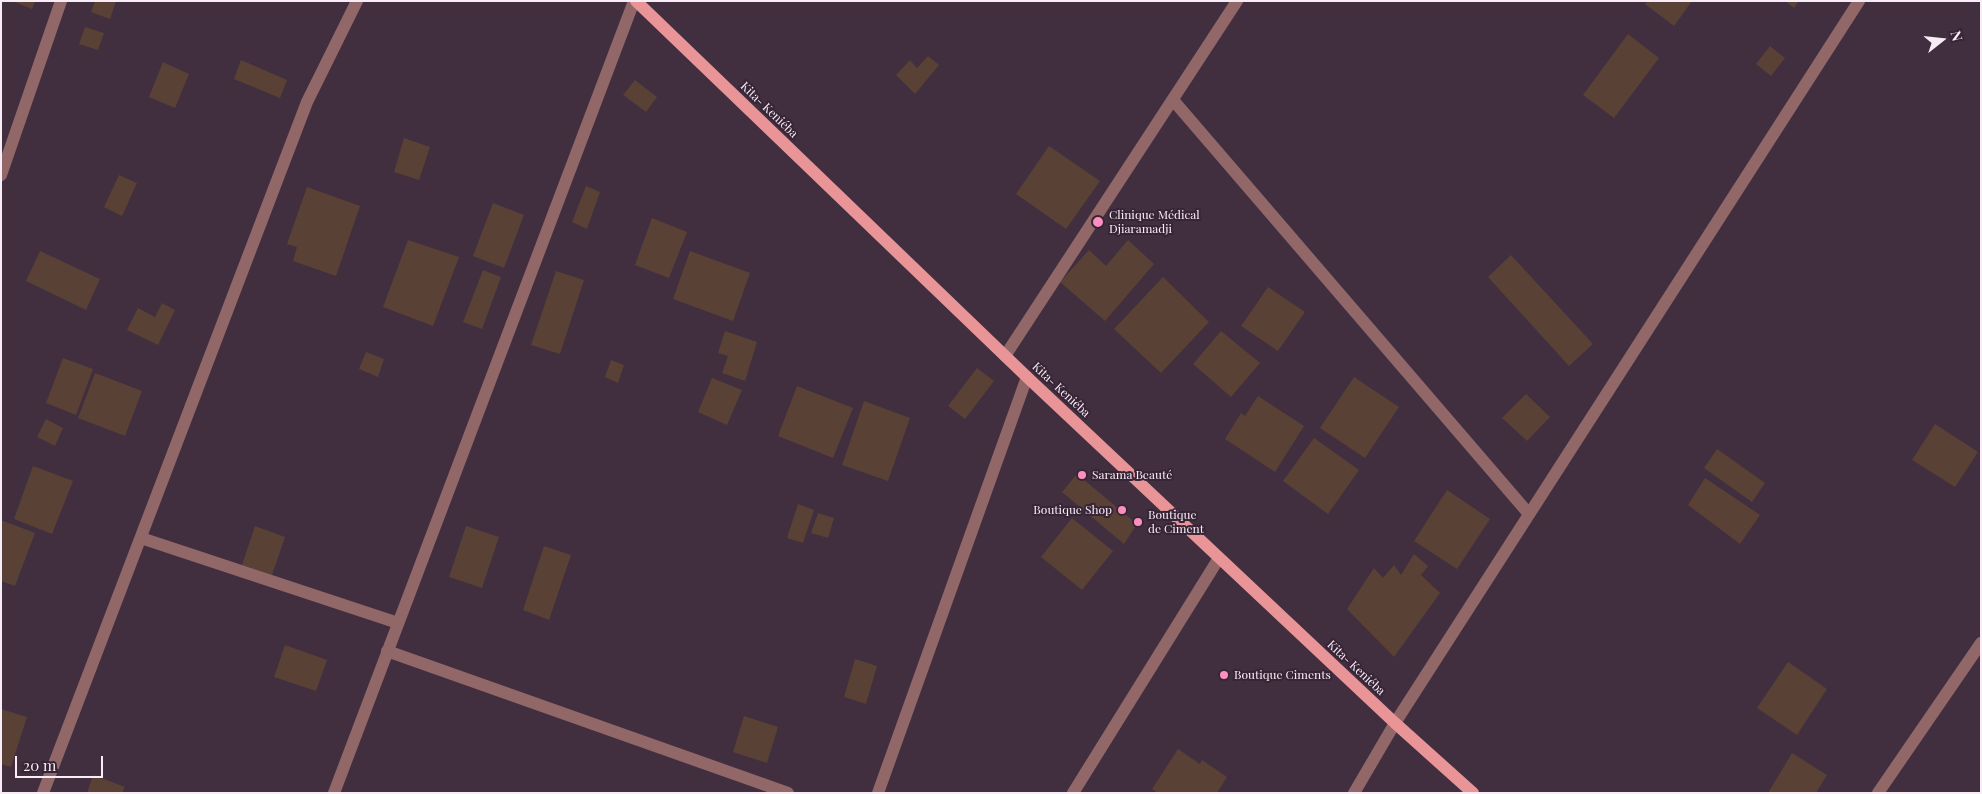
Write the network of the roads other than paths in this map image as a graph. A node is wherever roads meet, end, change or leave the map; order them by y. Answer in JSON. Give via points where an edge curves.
{"nodes":[{"id":1,"x":61,"y":1,"type":"edge"},
{"id":2,"x":357,"y":1,"type":"edge"},
{"id":3,"x":635,"y":1,"type":"edge"},
{"id":4,"x":1237,"y":1,"type":"edge"},
{"id":5,"x":1858,"y":1,"type":"edge"},
{"id":6,"x":1173,"y":100,"type":"junction"},
{"id":7,"x":1,"y":175,"type":"edge"},
{"id":8,"x":1005,"y":356,"type":"junction"},
{"id":9,"x":1027,"y":377,"type":"junction"},
{"id":10,"x":1529,"y":514,"type":"junction"},
{"id":11,"x":141,"y":538,"type":"junction"},
{"id":12,"x":1219,"y":558,"type":"junction"},
{"id":13,"x":398,"y":623,"type":"junction"},
{"id":14,"x":1981,"y":643,"type":"edge"},
{"id":15,"x":387,"y":651,"type":"junction"},
{"id":16,"x":1395,"y":723,"type":"junction"},
{"id":17,"x":43,"y":793,"type":"edge"},
{"id":18,"x":334,"y":793,"type":"edge"},
{"id":19,"x":788,"y":793,"type":"edge"},
{"id":20,"x":878,"y":793,"type":"edge"},
{"id":21,"x":1073,"y":793,"type":"edge"},
{"id":22,"x":1354,"y":793,"type":"edge"},
{"id":23,"x":1473,"y":793,"type":"edge"},
{"id":24,"x":1878,"y":793,"type":"edge"}],
"edges":[{"from":1,"to":7,"type":"street"},
{"from":2,"to":11,"type":"street","via":[[307,102]]},
{"from":3,"to":8,"type":"main road","name":"Kita- Keniéba"},
{"from":3,"to":13,"type":"street"},
{"from":4,"to":6,"type":"street"},
{"from":5,"to":10,"type":"street"},
{"from":6,"to":8,"type":"street"},
{"from":6,"to":10,"type":"street"},
{"from":8,"to":9,"type":"main road","name":"Kita- Keniéba"},
{"from":9,"to":12,"type":"main road","name":"Kita- Keniéba"},
{"from":9,"to":20,"type":"street"},
{"from":10,"to":16,"type":"street"},
{"from":11,"to":13,"type":"street"},
{"from":11,"to":17,"type":"street"},
{"from":12,"to":16,"type":"main road","name":"Kita- Keniéba"},
{"from":12,"to":21,"type":"street"},
{"from":13,"to":15,"type":"street"},
{"from":14,"to":24,"type":"street"},
{"from":15,"to":18,"type":"street"},
{"from":15,"to":19,"type":"street"},
{"from":16,"to":22,"type":"street"},
{"from":16,"to":23,"type":"main road","name":"Kita- Keniéba"}]}
